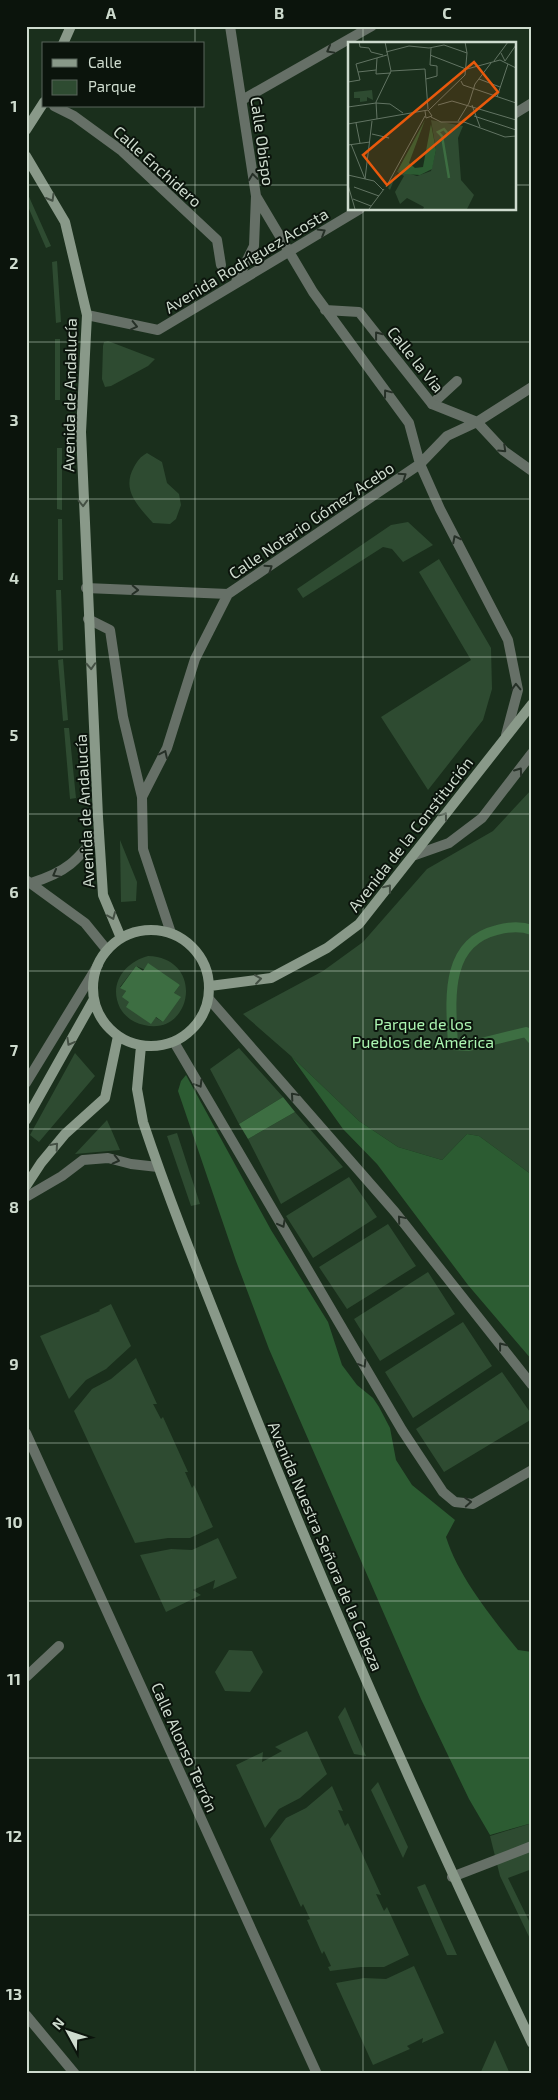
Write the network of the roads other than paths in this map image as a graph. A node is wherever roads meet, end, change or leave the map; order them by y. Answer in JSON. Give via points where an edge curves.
{"nodes":[{"id":1,"x":71,"y":26,"type":"edge"},
{"id":2,"x":230,"y":26,"type":"edge"},
{"id":3,"x":372,"y":26,"type":"edge"},
{"id":4,"x":64,"y":42,"type":"edge"},
{"id":5,"x":242,"y":100,"type":"junction"},
{"id":6,"x":532,"y":103,"type":"edge"},
{"id":7,"x":42,"y":105,"type":"edge"},
{"id":8,"x":58,"y":108,"type":"edge"},
{"id":9,"x":516,"y":113,"type":"edge"},
{"id":10,"x":26,"y":130,"type":"edge"},
{"id":11,"x":26,"y":156,"type":"edge"},
{"id":12,"x":256,"y":196,"type":"junction"},
{"id":13,"x":358,"y":210,"type":"edge"},
{"id":14,"x":287,"y":252,"type":"junction"},
{"id":15,"x":221,"y":265,"type":"dead end"},
{"id":16,"x":234,"y":285,"type":"junction"},
{"id":17,"x":325,"y":310,"type":"junction"},
{"id":18,"x":87,"y":315,"type":"junction"},
{"id":19,"x":457,"y":381,"type":"dead end"},
{"id":20,"x":532,"y":387,"type":"edge"},
{"id":21,"x":432,"y":404,"type":"junction"},
{"id":22,"x":477,"y":422,"type":"junction"},
{"id":23,"x":420,"y":464,"type":"junction"},
{"id":24,"x":532,"y":471,"type":"edge"},
{"id":25,"x":86,"y":588,"type":"junction"},
{"id":26,"x":228,"y":594,"type":"junction"},
{"id":27,"x":88,"y":619,"type":"junction"},
{"id":28,"x":532,"y":704,"type":"edge"},
{"id":29,"x":506,"y":734,"type":"junction"},
{"id":30,"x":532,"y":753,"type":"edge"},
{"id":31,"x":142,"y":797,"type":"junction"},
{"id":32,"x":99,"y":832,"type":"junction"},
{"id":33,"x":415,"y":854,"type":"junction"},
{"id":34,"x":29,"y":882,"type":"edge"},
{"id":35,"x":171,"y":933,"type":"junction"},
{"id":36,"x":121,"y":938,"type":"junction"},
{"id":37,"x":107,"y":950,"type":"junction"},
{"id":38,"x":98,"y":965,"type":"junction"},
{"id":39,"x":210,"y":986,"type":"junction"},
{"id":40,"x":209,"y":998,"type":"junction"},
{"id":41,"x":94,"y":999,"type":"junction"},
{"id":42,"x":118,"y":1036,"type":"junction"},
{"id":43,"x":174,"y":1042,"type":"junction"},
{"id":44,"x":141,"y":1046,"type":"junction"},
{"id":45,"x":26,"y":1083,"type":"edge"},
{"id":46,"x":26,"y":1120,"type":"edge"},
{"id":47,"x":158,"y":1167,"type":"junction"},
{"id":48,"x":26,"y":1186,"type":"edge"},
{"id":49,"x":26,"y":1197,"type":"edge"},
{"id":50,"x":532,"y":1385,"type":"edge"},
{"id":51,"x":26,"y":1433,"type":"edge"},
{"id":52,"x":532,"y":1470,"type":"edge"},
{"id":53,"x":59,"y":1646,"type":"dead end"},
{"id":54,"x":26,"y":1677,"type":"edge"},
{"id":55,"x":532,"y":1846,"type":"edge"},
{"id":56,"x":452,"y":1877,"type":"junction"},
{"id":57,"x":26,"y":2016,"type":"edge"},
{"id":58,"x":532,"y":2043,"type":"edge"},
{"id":59,"x":75,"y":2074,"type":"edge"},
{"id":60,"x":317,"y":2074,"type":"edge"}],
"edges":[{"from":1,"to":4,"type":"main road"},
{"from":2,"to":5,"type":"street","name":"Calle Obispo"},
{"from":3,"to":5,"type":"street","one_way":true},
{"from":12,"to":5,"type":"street","name":"Calle Obispo","one_way":true},
{"from":6,"to":9,"type":"street"},
{"from":7,"to":10,"type":"main road"},
{"from":8,"to":15,"type":"street","name":"Calle Enchidero","via":[[117,147],[217,240]]},
{"from":11,"to":18,"type":"main road","name":"Avenida de Andalucía","one_way":true,"via":[[65,222]]},
{"from":12,"to":14,"type":"street","name":"Calle Obispo"},
{"from":12,"to":16,"type":"street","via":[[254,246]]},
{"from":14,"to":13,"type":"street","name":"Avenida Rodríguez Acosta","one_way":true},
{"from":14,"to":16,"type":"street","name":"Avenida Rodríguez Acosta"},
{"from":14,"to":17,"type":"street","name":"Calle Notario Gómez Acebo"},
{"from":18,"to":16,"type":"street","name":"Avenida Rodríguez Acosta","one_way":true,"via":[[158,330]]},
{"from":21,"to":17,"type":"street","name":"Calle la Via","one_way":true,"via":[[359,312]]},
{"from":23,"to":17,"type":"street","name":"Calle Notario Gómez Acebo","one_way":true,"via":[[409,423]]},
{"from":18,"to":25,"type":"main road","name":"Avenida de Andalucía","one_way":true,"via":[[81,432]]},
{"from":19,"to":21,"type":"street"},
{"from":20,"to":22,"type":"street","name":"Calle Notario Gómez Acebo"},
{"from":21,"to":22,"type":"street","name":"Calle la Via"},
{"from":22,"to":23,"type":"street","name":"Calle Notario Gómez Acebo","via":[[446,436]]},
{"from":22,"to":24,"type":"street","name":"Calle la Via","one_way":true,"via":[[504,451]]},
{"from":26,"to":23,"type":"street","name":"Calle Notario Gómez Acebo","one_way":true},
{"from":29,"to":23,"type":"street","name":"Calle Notario Gómez Acebo","one_way":true,"via":[[518,690],[508,640]]},
{"from":25,"to":26,"type":"street","one_way":true},
{"from":25,"to":27,"type":"main road","name":"Avenida de Andalucía"},
{"from":31,"to":26,"type":"street","name":"Calle Notario Gómez Acebo","one_way":true,"via":[[167,748],[195,659]]},
{"from":27,"to":31,"type":"street","via":[[110,630],[123,717]]},
{"from":27,"to":32,"type":"main road","name":"Avenida de Andalucía","one_way":true},
{"from":28,"to":29,"type":"main road","name":"Avenida de la Constitución"},
{"from":33,"to":29,"type":"main road","name":"Avenida de la Constitución","one_way":true},
{"from":33,"to":30,"type":"street","one_way":true,"via":[[448,843],[482,818]]},
{"from":31,"to":35,"type":"street","via":[[143,849]]},
{"from":32,"to":34,"type":"street","one_way":true,"via":[[80,858],[55,876]]},
{"from":32,"to":36,"type":"main road","name":"Avenida de Andalucía","one_way":true,"via":[[103,895]]},
{"from":39,"to":33,"type":"main road","name":"Avenida de la Constitución","one_way":true,"via":[[271,978],[327,948],[359,924]]},
{"from":34,"to":37,"type":"street","via":[[85,923]]},
{"from":35,"to":36,"type":"main road","via":[[137,931]]},
{"from":35,"to":39,"type":"main road","via":[[199,953],[207,969]]},
{"from":36,"to":37,"type":"main road"},
{"from":37,"to":38,"type":"main road"},
{"from":38,"to":41,"type":"main road","via":[[93,982]]},
{"from":38,"to":45,"type":"street"},
{"from":39,"to":40,"type":"main road"},
{"from":40,"to":43,"type":"main road","via":[[202,1017],[190,1032]]},
{"from":50,"to":40,"type":"street","one_way":true,"via":[[395,1212]]},
{"from":41,"to":42,"type":"main road","via":[[98,1014]]},
{"from":41,"to":46,"type":"main road","one_way":true},
{"from":42,"to":44,"type":"main road"},
{"from":48,"to":42,"type":"main road","one_way":true,"via":[[65,1134],[105,1098]]},
{"from":43,"to":44,"type":"main road"},
{"from":43,"to":52,"type":"street","one_way":true,"via":[[402,1430],[443,1492],[455,1502],[473,1504]]},
{"from":44,"to":47,"type":"main road","name":"Avenida Nuestra Señora de la Cabeza","via":[[137,1088],[142,1122]]},
{"from":49,"to":47,"type":"street","one_way":true,"via":[[83,1160],[108,1158]]},
{"from":47,"to":56,"type":"main road","name":"Avenida Nuestra Señora de la Cabeza","via":[[302,1533]]},
{"from":51,"to":60,"type":"street","name":"Calle Alonso Terrón"},
{"from":53,"to":54,"type":"street"},
{"from":55,"to":56,"type":"street"},
{"from":56,"to":58,"type":"main road","name":"Avenida Nuestra Señora de la Cabeza"},
{"from":57,"to":59,"type":"street"}]}
